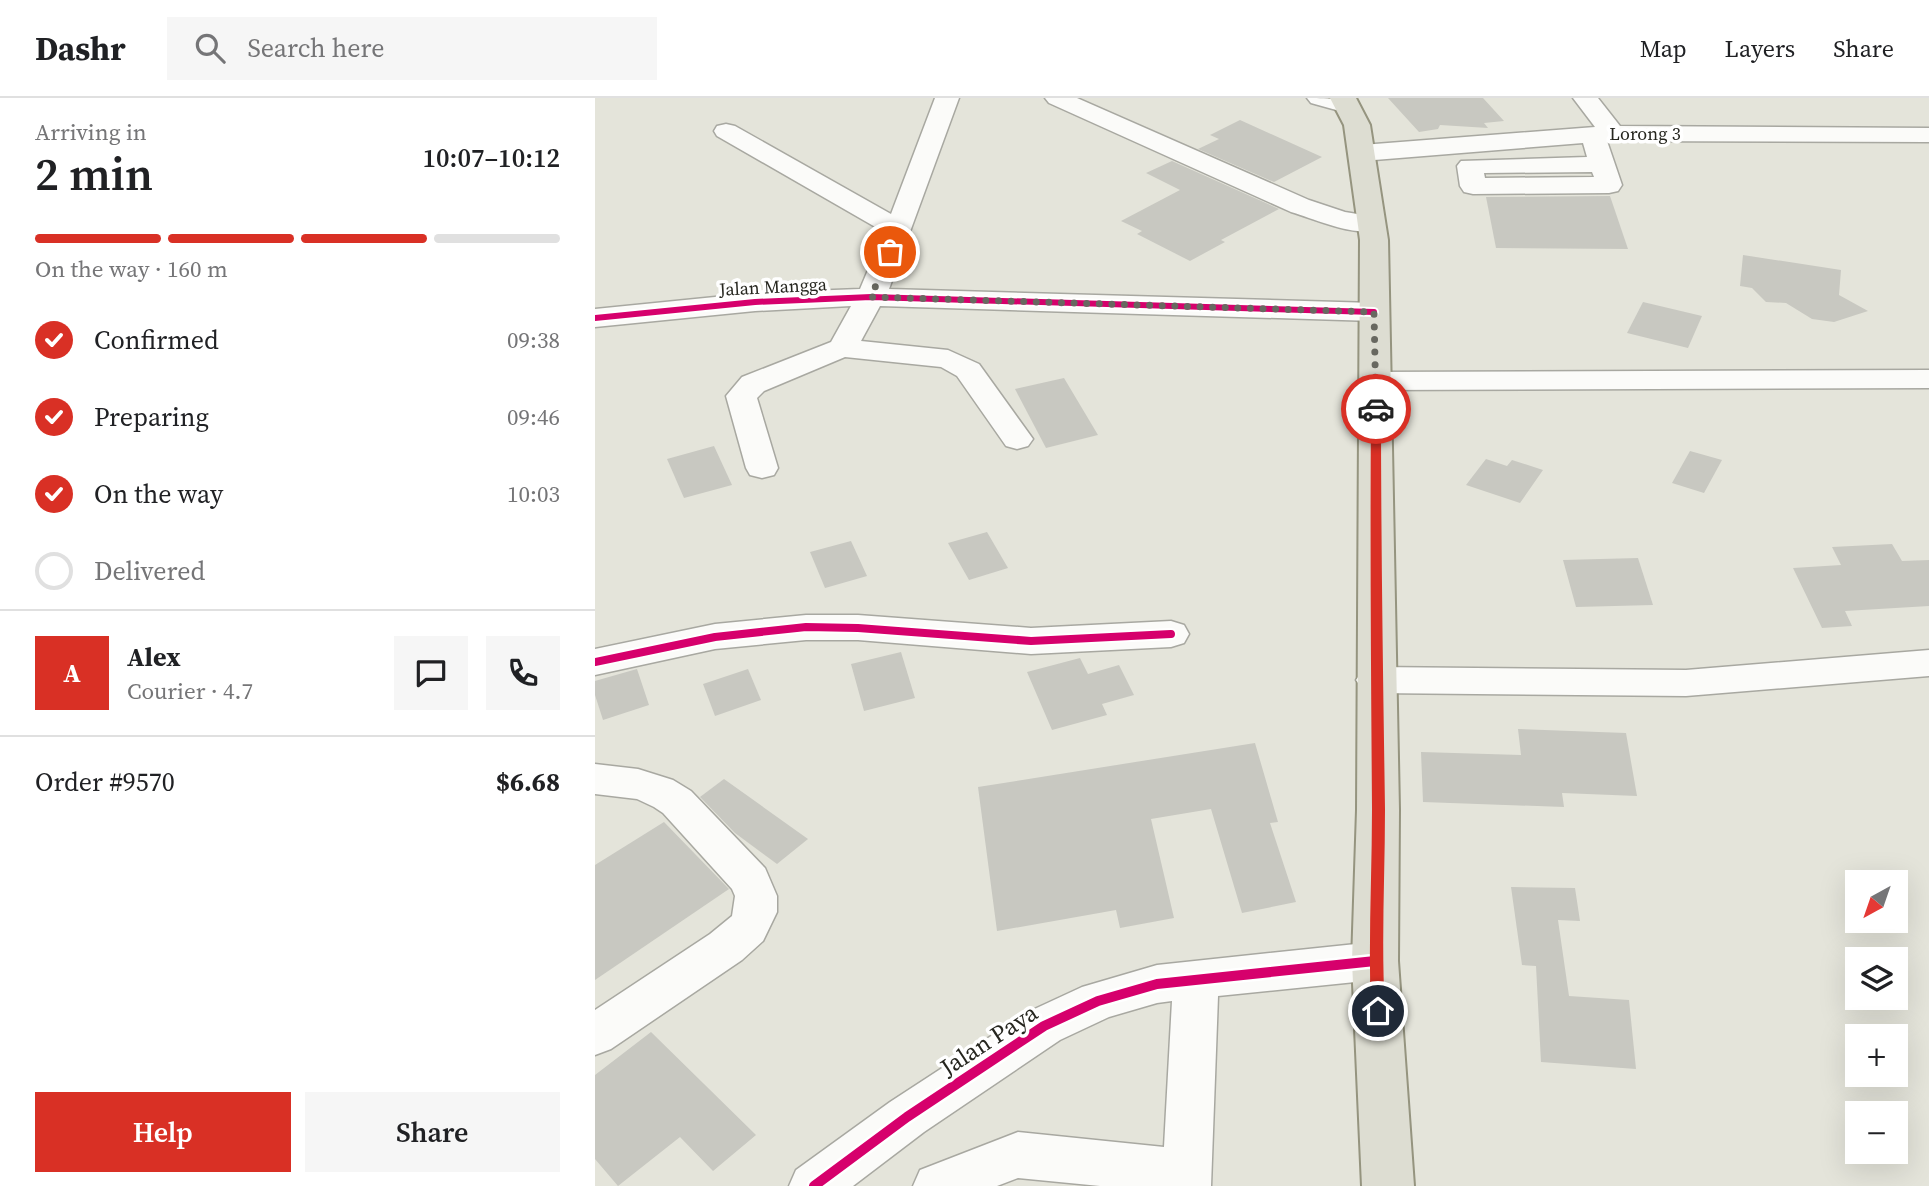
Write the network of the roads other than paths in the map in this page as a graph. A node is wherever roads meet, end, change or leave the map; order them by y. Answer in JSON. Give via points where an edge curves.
{"nodes":[{"id":1,"x":947,"y":98,"type":"edge"},
{"id":2,"x":1057,"y":98,"type":"edge"},
{"id":3,"x":1585,"y":98,"type":"edge"},
{"id":4,"x":1336,"y":101,"type":"edge"},
{"id":5,"x":726,"y":131,"type":"dead end"},
{"id":6,"x":1603,"y":134,"type":"junction"},
{"id":7,"x":1929,"y":135,"type":"edge"},
{"id":8,"x":1362,"y":153,"type":"junction"},
{"id":9,"x":1602,"y":164,"type":"dead end"},
{"id":10,"x":1344,"y":218,"type":"junction"},
{"id":11,"x":899,"y":229,"type":"junction"},
{"id":12,"x":871,"y":297,"type":"junction"},
{"id":13,"x":1374,"y":312,"type":"junction"},
{"id":14,"x":595,"y":318,"type":"edge"},
{"id":15,"x":842,"y":348,"type":"junction"},
{"id":16,"x":1929,"y":379,"type":"edge"},
{"id":17,"x":1376,"y":382,"type":"junction"},
{"id":18,"x":1017,"y":439,"type":"dead end"},
{"id":19,"x":762,"y":468,"type":"dead end"},
{"id":20,"x":1171,"y":634,"type":"dead end"},
{"id":21,"x":595,"y":662,"type":"edge"},
{"id":22,"x":1929,"y":663,"type":"edge"},
{"id":23,"x":1375,"y":680,"type":"junction"},
{"id":24,"x":595,"y":779,"type":"edge"},
{"id":25,"x":1375,"y":961,"type":"junction"},
{"id":26,"x":1196,"y":981,"type":"junction"},
{"id":27,"x":595,"y":1035,"type":"edge"},
{"id":28,"x":1186,"y":1179,"type":"edge"},
{"id":29,"x":814,"y":1186,"type":"edge"},
{"id":30,"x":938,"y":1186,"type":"edge"},
{"id":31,"x":1388,"y":1186,"type":"edge"}],
"edges":[{"from":1,"to":11,"type":"street"},
{"from":2,"to":10,"type":"street"},
{"from":3,"to":6,"type":"street"},
{"from":4,"to":8,"type":"main road","via":[[1357,125]]},
{"from":5,"to":11,"type":"street"},
{"from":6,"to":7,"type":"street","name":"Lorong 3"},
{"from":6,"to":8,"type":"street","name":"Lorong 3"},
{"from":6,"to":9,"type":"street"},
{"from":8,"to":10,"type":"main road"},
{"from":10,"to":13,"type":"main road"},
{"from":11,"to":12,"type":"street"},
{"from":12,"to":13,"type":"street","name":"Jalan Mangga"},
{"from":12,"to":14,"type":"street","name":"Jalan Mangga","via":[[755,302]]},
{"from":12,"to":15,"type":"street"},
{"from":13,"to":17,"type":"main road"},
{"from":15,"to":18,"type":"street","via":[[948,359],[968,370]]},
{"from":15,"to":19,"type":"street","via":[[753,384],[741,397]]},
{"from":16,"to":17,"type":"street"},
{"from":17,"to":23,"type":"main road"},
{"from":20,"to":21,"type":"street","via":[[1024,640],[835,627],[650,648]]},
{"from":22,"to":23,"type":"street","via":[[1686,683]]},
{"from":23,"to":25,"type":"main road"},
{"from":24,"to":27,"type":"street","via":[[643,785],[665,793],[750,880],[756,896],[748,928],[733,941]]},
{"from":25,"to":26,"type":"street","name":"Jalan Paya"},
{"from":25,"to":31,"type":"main road"},
{"from":26,"to":28,"type":"street"},
{"from":26,"to":29,"type":"street","name":"Jalan Paya","via":[[1157,984],[1098,1001],[1044,1026]]},
{"from":28,"to":30,"type":"street","via":[[1019,1155]]}]}
